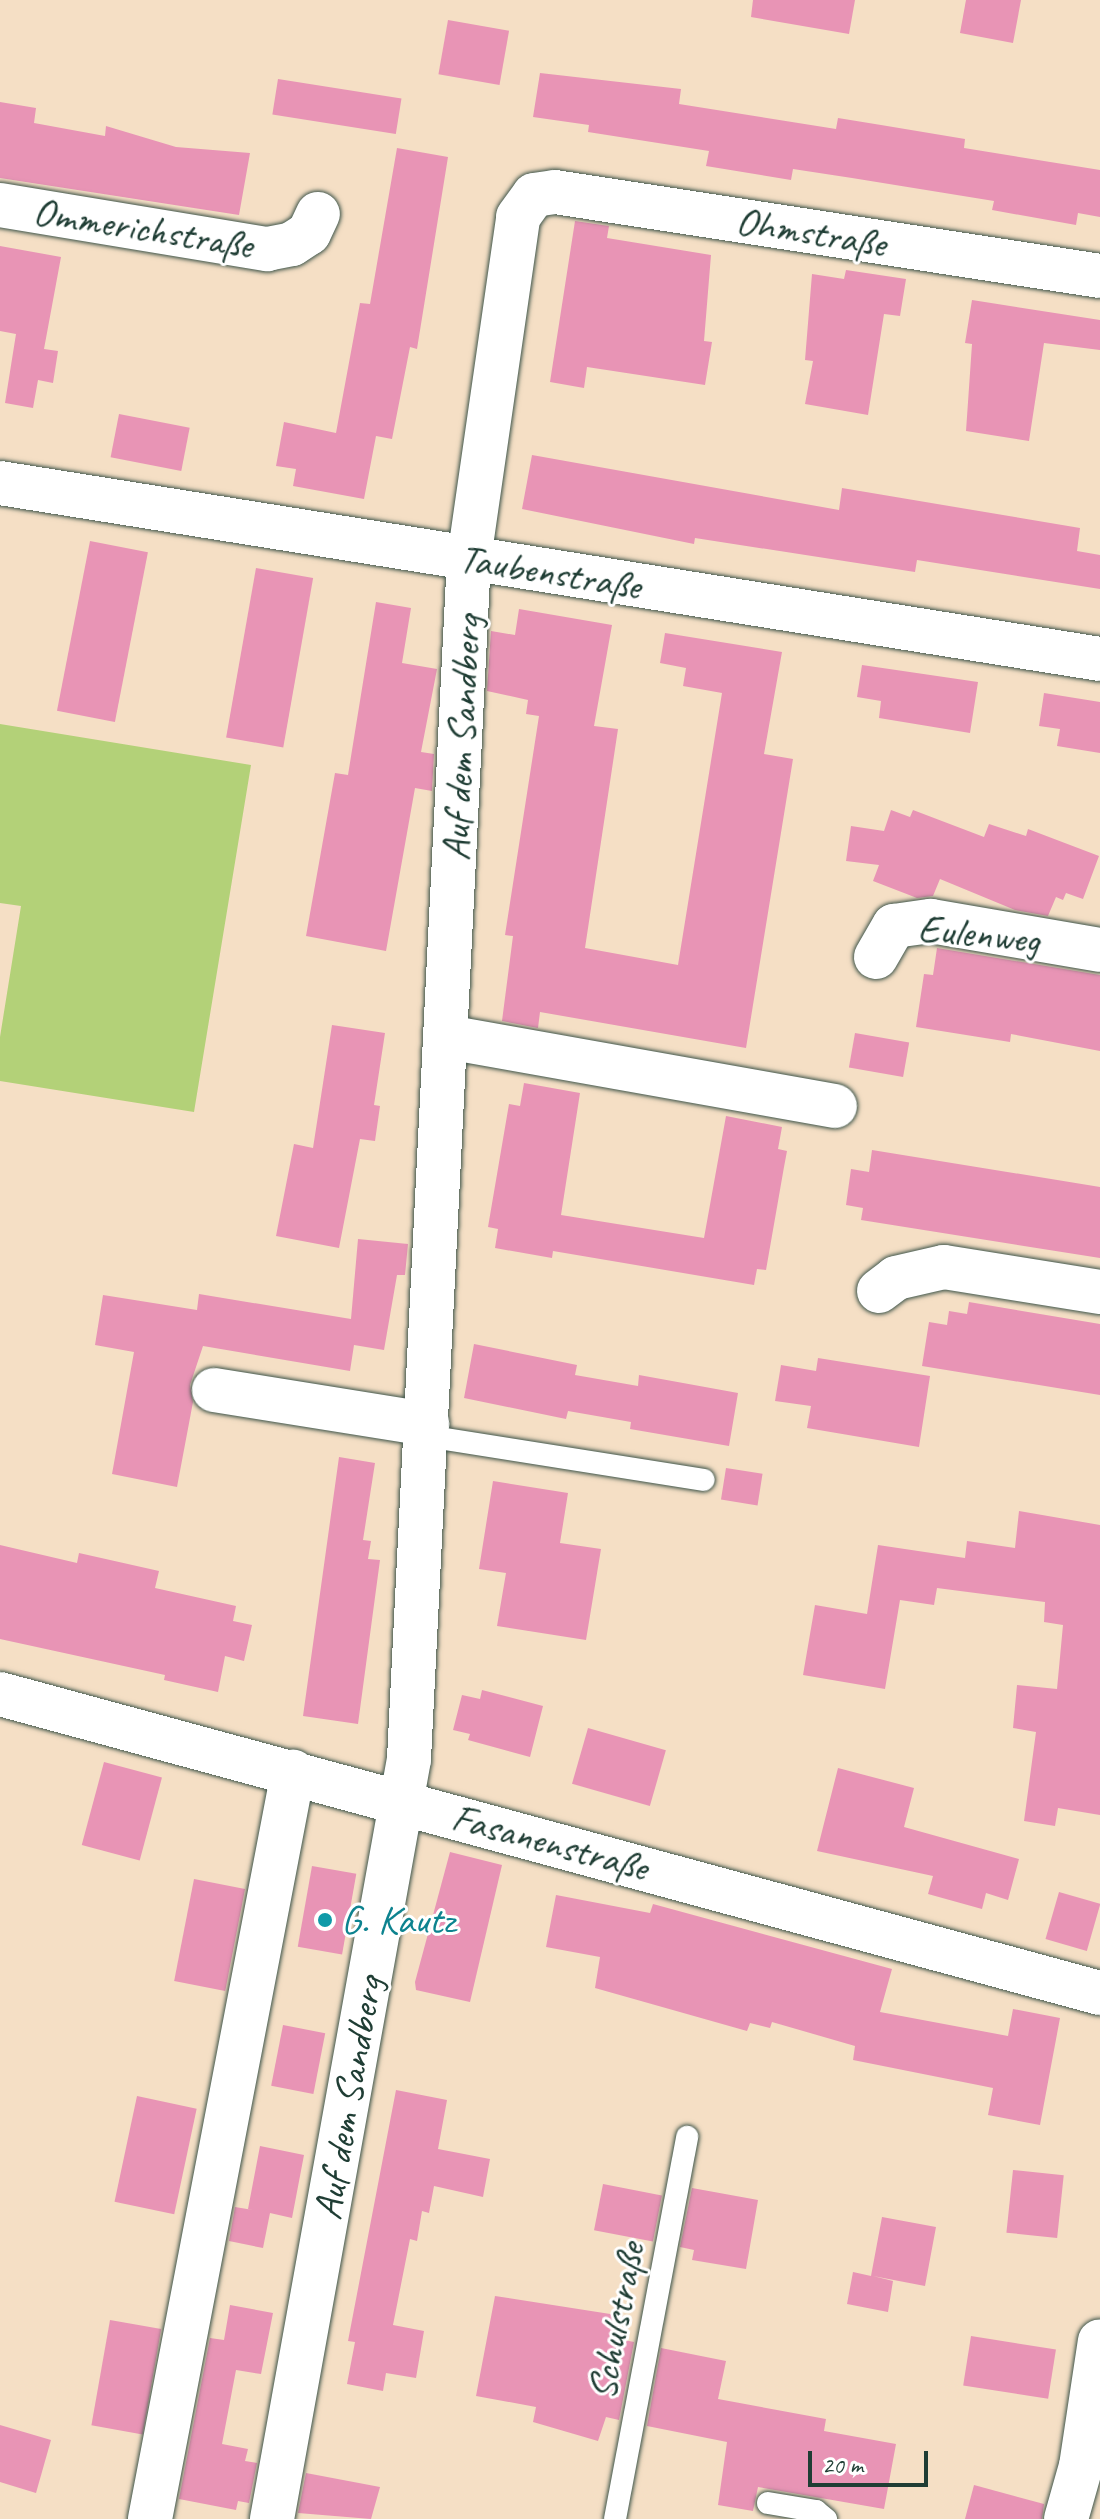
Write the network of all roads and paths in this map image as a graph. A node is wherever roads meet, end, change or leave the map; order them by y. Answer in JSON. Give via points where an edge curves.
{"nodes":[{"id":1,"x":524,"y":204,"type":"joint"},
{"id":2,"x":0,"y":205,"type":"edge"},
{"id":3,"x":318,"y":214,"type":"dead end"},
{"id":4,"x":1100,"y":276,"type":"edge"},
{"id":5,"x":0,"y":483,"type":"edge"},
{"id":6,"x":469,"y":559,"type":"junction"},
{"id":7,"x":1100,"y":659,"type":"edge"},
{"id":8,"x":1100,"y":950,"type":"edge"},
{"id":9,"x":876,"y":957,"type":"dead end"},
{"id":10,"x":447,"y":1037,"type":"junction"},
{"id":11,"x":835,"y":1106,"type":"dead end"},
{"id":12,"x":879,"y":1291,"type":"dead end"},
{"id":13,"x":1100,"y":1292,"type":"edge"},
{"id":14,"x":214,"y":1390,"type":"dead end"},
{"id":15,"x":427,"y":1430,"type":"junction"},
{"id":16,"x":704,"y":1480,"type":"dead end"},
{"id":17,"x":0,"y":1694,"type":"edge"},
{"id":18,"x":293,"y":1772,"type":"junction"},
{"id":19,"x":401,"y":1802,"type":"junction"},
{"id":20,"x":1100,"y":1993,"type":"edge"},
{"id":21,"x":687,"y":2137,"type":"dead end"},
{"id":22,"x":1100,"y":2341,"type":"edge"},
{"id":23,"x":768,"y":2503,"type":"dead end"},
{"id":24,"x":150,"y":2519,"type":"edge"},
{"id":25,"x":272,"y":2519,"type":"edge"},
{"id":26,"x":615,"y":2519,"type":"edge"},
{"id":27,"x":826,"y":2519,"type":"edge"},
{"id":28,"x":1066,"y":2519,"type":"edge"}],
"edges":[{"from":1,"to":4,"type":"street","name":"Ohmstraße","via":[[534,195],[555,192]]},
{"from":1,"to":6,"type":"street","name":"Auf dem Sandberg","via":[[512,239]]},
{"from":2,"to":3,"type":"street","name":"Ommerichstraße","via":[[267,249],[292,244],[309,233]]},
{"from":5,"to":6,"type":"street","name":"Taubenstraße"},
{"from":6,"to":7,"type":"street","name":"Taubenstraße"},
{"from":6,"to":10,"type":"street","name":"Auf dem Sandberg"},
{"from":8,"to":9,"type":"street","name":"Eulenweg","via":[[931,921],[894,926]]},
{"from":10,"to":11,"type":"street"},
{"from":10,"to":15,"type":"street","name":"Auf dem Sandberg"},
{"from":12,"to":13,"type":"street","via":[[896,1278],[944,1267]]},
{"from":14,"to":15,"type":"street"},
{"from":15,"to":16,"type":"lane"},
{"from":15,"to":19,"type":"street","name":"Auf dem Sandberg","via":[[409,1759]]},
{"from":17,"to":18,"type":"street","name":"Fasanenstraße"},
{"from":18,"to":19,"type":"street","name":"Fasanenstraße"},
{"from":18,"to":24,"type":"street"},
{"from":19,"to":20,"type":"street","name":"Fasanenstraße"},
{"from":19,"to":25,"type":"street","name":"Auf dem Sandberg"},
{"from":21,"to":26,"type":"lane","name":"Schulstraße"},
{"from":22,"to":28,"type":"street","via":[[1081,2466]]},
{"from":23,"to":27,"type":"lane","via":[[816,2511]]}]}
